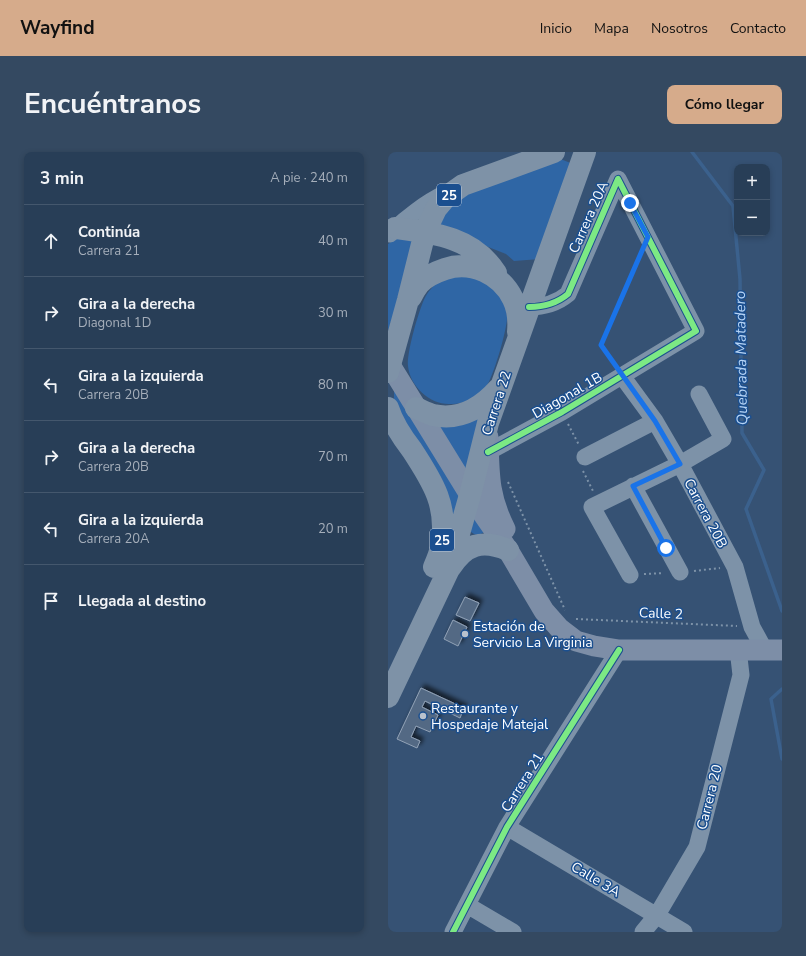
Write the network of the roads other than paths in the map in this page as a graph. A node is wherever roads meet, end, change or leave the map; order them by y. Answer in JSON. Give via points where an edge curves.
{"nodes":[{"id":1,"x":554,"y":152,"type":"edge"},
{"id":2,"x":585,"y":152,"type":"edge"},
{"id":3,"x":462,"y":186,"type":"junction"},
{"id":4,"x":392,"y":232,"type":"edge"},
{"id":5,"x":426,"y":232,"type":"junction"},
{"id":6,"x":504,"y":286,"type":"junction"},
{"id":7,"x":408,"y":300,"type":"junction"},
{"id":8,"x":529,"y":307,"type":"junction"},
{"id":9,"x":696,"y":331,"type":"joint"},
{"id":10,"x":517,"y":339,"type":"junction"},
{"id":11,"x":389,"y":367,"type":"edge"},
{"id":12,"x":622,"y":376,"type":"junction"},
{"id":13,"x":500,"y":386,"type":"junction"},
{"id":14,"x":699,"y":394,"type":"dead end"},
{"id":15,"x":388,"y":408,"type":"edge"},
{"id":16,"x":416,"y":408,"type":"junction"},
{"id":17,"x":655,"y":421,"type":"junction"},
{"id":18,"x":488,"y":423,"type":"junction"},
{"id":19,"x":488,"y":452,"type":"junction"},
{"id":20,"x":585,"y":458,"type":"dead end"},
{"id":21,"x":680,"y":464,"type":"junction"},
{"id":22,"x":633,"y":486,"type":"junction"},
{"id":23,"x":470,"y":495,"type":"junction"},
{"id":24,"x":508,"y":550,"type":"junction"},
{"id":25,"x":449,"y":569,"type":"junction"},
{"id":26,"x":680,"y":572,"type":"dead end"},
{"id":27,"x":630,"y":575,"type":"dead end"},
{"id":28,"x":535,"y":593,"type":"junction"},
{"id":29,"x":738,"y":649,"type":"junction"},
{"id":30,"x":619,"y":650,"type":"junction"},
{"id":31,"x":773,"y":650,"type":"edge"},
{"id":32,"x":388,"y":675,"type":"edge"},
{"id":33,"x":388,"y":697,"type":"edge"},
{"id":34,"x":508,"y":827,"type":"junction"},
{"id":35,"x":467,"y":905,"type":"junction"},
{"id":36,"x":657,"y":915,"type":"junction"},
{"id":37,"x":452,"y":932,"type":"edge"},
{"id":38,"x":513,"y":932,"type":"edge"},
{"id":39,"x":643,"y":932,"type":"edge"},
{"id":40,"x":684,"y":932,"type":"edge"}],
"edges":[{"from":1,"to":3,"type":"highway","number":"25"},
{"from":2,"to":8,"type":"highway","name":"Carrera 22","number":"25"},
{"from":3,"to":4,"type":"street","via":[[428,203]]},
{"from":3,"to":5,"type":"highway","number":"25","via":[[446,197],[436,209]]},
{"from":4,"to":5,"type":"highway"},
{"from":5,"to":6,"type":"highway","via":[[463,243],[494,269]]},
{"from":5,"to":7,"type":"highway","number":"25"},
{"from":6,"to":7,"type":"highway","via":[[490,274],[472,267],[453,266],[434,272],[419,284]]},
{"from":6,"to":10,"type":"highway","via":[[513,298],[517,311]]},
{"from":7,"to":11,"type":"highway","number":"25"},
{"from":8,"to":9,"type":"street","name":"Carrera 20A","via":[[541,307],[568,294],[618,180]]},
{"from":8,"to":10,"type":"highway","name":"Carrera 22","number":"25"},
{"from":9,"to":12,"type":"street","name":"Diagonal 1B"},
{"from":10,"to":13,"type":"highway","name":"Carrera 22","number":"25"},
{"from":11,"to":16,"type":"main road"},
{"from":12,"to":17,"type":"street","name":"Carrera 20B"},
{"from":12,"to":19,"type":"street","name":"Diagonal 1B"},
{"from":13,"to":16,"type":"highway","via":[[487,401],[471,411],[453,416],[434,415]]},
{"from":13,"to":18,"type":"highway","name":"Carrera 22","number":"25"},
{"from":14,"to":21,"type":"street","via":[[723,439]]},
{"from":15,"to":32,"type":"highway","number":"25","via":[[392,421],[436,490],[443,521],[441,547],[434,569]]},
{"from":16,"to":23,"type":"main road"},
{"from":17,"to":20,"type":"street"},
{"from":17,"to":21,"type":"street","name":"Carrera 20B"},
{"from":18,"to":19,"type":"main road"},
{"from":18,"to":23,"type":"highway","name":"Carrera 22","number":"25"},
{"from":19,"to":28,"type":"main road","via":[[492,498]]},
{"from":21,"to":22,"type":"street"},
{"from":21,"to":31,"type":"street","name":"Carrera 20B","via":[[735,567],[752,626]]},
{"from":22,"to":26,"type":"street"},
{"from":22,"to":27,"type":"street","via":[[592,507]]},
{"from":23,"to":24,"type":"main road"},
{"from":23,"to":25,"type":"highway","name":"Carrera 22","number":"25"},
{"from":24,"to":25,"type":"highway","via":[[495,545],[481,544],[462,553]]},
{"from":24,"to":28,"type":"main road"},
{"from":25,"to":33,"type":"highway","name":"Carrera 22"},
{"from":28,"to":30,"type":"main road","via":[[544,611],[559,628],[576,641]]},
{"from":29,"to":30,"type":"main road"},
{"from":29,"to":31,"type":"main road"},
{"from":29,"to":36,"type":"street","name":"Carrera 20","via":[[741,675],[697,847]]},
{"from":30,"to":34,"type":"street","name":"Carrera 21"},
{"from":34,"to":35,"type":"street","name":"Carrera 21"},
{"from":34,"to":36,"type":"street","name":"Calle 3A"},
{"from":35,"to":37,"type":"street","name":"Carrera 21"},
{"from":35,"to":38,"type":"street"},
{"from":36,"to":39,"type":"street","name":"Carrera 20"},
{"from":36,"to":40,"type":"street","name":"Calle 3A"}]}
